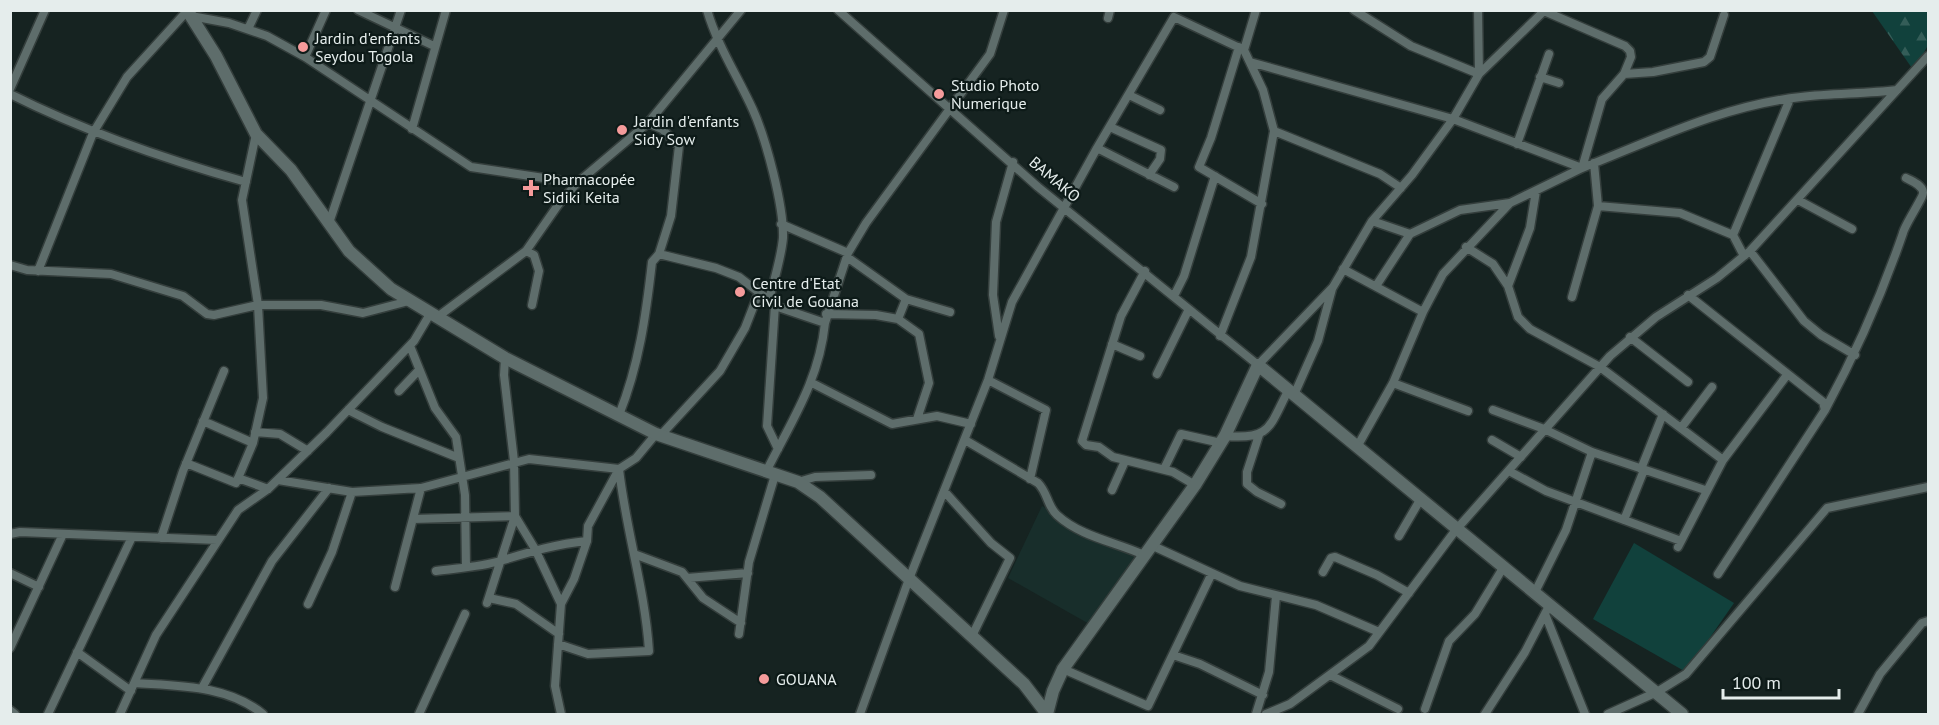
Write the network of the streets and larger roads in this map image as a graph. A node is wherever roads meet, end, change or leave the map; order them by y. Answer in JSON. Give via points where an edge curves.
{"nodes":[{"id":1,"x":45,"y":10,"type":"edge"},
{"id":2,"x":257,"y":10,"type":"edge"},
{"id":3,"x":326,"y":10,"type":"edge"},
{"id":4,"x":358,"y":10,"type":"edge"},
{"id":5,"x":401,"y":10,"type":"edge"},
{"id":6,"x":446,"y":10,"type":"edge"},
{"id":7,"x":707,"y":10,"type":"edge"},
{"id":8,"x":741,"y":10,"type":"edge"},
{"id":9,"x":838,"y":10,"type":"edge"},
{"id":10,"x":1005,"y":10,"type":"edge"},
{"id":11,"x":1256,"y":10,"type":"edge"},
{"id":12,"x":1354,"y":10,"type":"edge"},
{"id":13,"x":1478,"y":10,"type":"edge"},
{"id":14,"x":188,"y":12,"type":"edge"},
{"id":15,"x":1177,"y":14,"type":"edge"},
{"id":16,"x":1724,"y":15,"type":"dead end"},
{"id":17,"x":395,"y":28,"type":"junction"},
{"id":18,"x":248,"y":29,"type":"junction"},
{"id":19,"x":716,"y":40,"type":"junction"},
{"id":20,"x":434,"y":46,"type":"junction"},
{"id":21,"x":1241,"y":49,"type":"junction"},
{"id":22,"x":1549,"y":54,"type":"dead end"},
{"id":23,"x":1929,"y":56,"type":"edge"},
{"id":24,"x":305,"y":57,"type":"junction"},
{"id":25,"x":1250,"y":62,"type":"junction"},
{"id":26,"x":1479,"y":74,"type":"junction"},
{"id":27,"x":1624,"y":74,"type":"junction"},
{"id":28,"x":1540,"y":77,"type":"junction"},
{"id":29,"x":1559,"y":83,"type":"dead end"},
{"id":30,"x":10,"y":88,"type":"edge"},
{"id":31,"x":1897,"y":90,"type":"junction"},
{"id":32,"x":10,"y":94,"type":"edge"},
{"id":33,"x":1128,"y":95,"type":"junction"},
{"id":34,"x":1790,"y":99,"type":"junction"},
{"id":35,"x":370,"y":102,"type":"junction"},
{"id":36,"x":950,"y":108,"type":"junction"},
{"id":37,"x":1160,"y":110,"type":"dead end"},
{"id":38,"x":1453,"y":119,"type":"junction"},
{"id":39,"x":648,"y":123,"type":"junction"},
{"id":40,"x":1110,"y":127,"type":"junction"},
{"id":41,"x":412,"y":129,"type":"junction"},
{"id":42,"x":1274,"y":131,"type":"junction"},
{"id":43,"x":93,"y":133,"type":"junction"},
{"id":44,"x":256,"y":134,"type":"junction"},
{"id":45,"x":1516,"y":144,"type":"junction"},
{"id":46,"x":1097,"y":148,"type":"junction"},
{"id":47,"x":1013,"y":162,"type":"junction"},
{"id":48,"x":1594,"y":163,"type":"junction"},
{"id":49,"x":1582,"y":168,"type":"junction"},
{"id":50,"x":1149,"y":175,"type":"junction"},
{"id":51,"x":1215,"y":176,"type":"junction"},
{"id":52,"x":1906,"y":178,"type":"dead end"},
{"id":53,"x":246,"y":182,"type":"junction"},
{"id":54,"x":577,"y":183,"type":"junction"},
{"id":55,"x":1174,"y":187,"type":"dead end"},
{"id":56,"x":1401,"y":188,"type":"junction"},
{"id":57,"x":1536,"y":191,"type":"junction"},
{"id":58,"x":1798,"y":200,"type":"junction"},
{"id":59,"x":1510,"y":203,"type":"junction"},
{"id":60,"x":1262,"y":204,"type":"junction"},
{"id":61,"x":1064,"y":206,"type":"junction"},
{"id":62,"x":1598,"y":206,"type":"junction"},
{"id":63,"x":1372,"y":221,"type":"junction"},
{"id":64,"x":328,"y":223,"type":"junction"},
{"id":65,"x":781,"y":224,"type":"junction"},
{"id":66,"x":1852,"y":229,"type":"dead end"},
{"id":67,"x":1410,"y":234,"type":"junction"},
{"id":68,"x":1733,"y":235,"type":"junction"},
{"id":69,"x":1466,"y":247,"type":"junction"},
{"id":70,"x":525,"y":251,"type":"junction"},
{"id":71,"x":659,"y":254,"type":"junction"},
{"id":72,"x":1747,"y":254,"type":"junction"},
{"id":73,"x":847,"y":255,"type":"junction"},
{"id":74,"x":10,"y":265,"type":"edge"},
{"id":75,"x":1343,"y":269,"type":"junction"},
{"id":76,"x":38,"y":271,"type":"junction"},
{"id":77,"x":1145,"y":272,"type":"junction"},
{"id":78,"x":1376,"y":286,"type":"junction"},
{"id":79,"x":1508,"y":286,"type":"junction"},
{"id":80,"x":1333,"y":287,"type":"junction"},
{"id":81,"x":759,"y":292,"type":"junction"},
{"id":82,"x":1688,"y":295,"type":"junction"},
{"id":83,"x":1174,"y":296,"type":"junction"},
{"id":84,"x":1572,"y":297,"type":"dead end"},
{"id":85,"x":906,"y":299,"type":"junction"},
{"id":86,"x":410,"y":301,"type":"junction"},
{"id":87,"x":772,"y":303,"type":"junction"},
{"id":88,"x":258,"y":305,"type":"junction"},
{"id":89,"x":532,"y":305,"type":"dead end"},
{"id":90,"x":1189,"y":309,"type":"junction"},
{"id":91,"x":950,"y":312,"type":"dead end"},
{"id":92,"x":1422,"y":312,"type":"junction"},
{"id":93,"x":433,"y":316,"type":"junction"},
{"id":94,"x":825,"y":318,"type":"junction"},
{"id":95,"x":898,"y":319,"type":"junction"},
{"id":96,"x":999,"y":336,"type":"junction"},
{"id":97,"x":1220,"y":336,"type":"junction"},
{"id":98,"x":1630,"y":337,"type":"junction"},
{"id":99,"x":1112,"y":344,"type":"junction"},
{"id":100,"x":410,"y":346,"type":"junction"},
{"id":101,"x":1855,"y":355,"type":"junction"},
{"id":102,"x":1140,"y":356,"type":"dead end"},
{"id":103,"x":505,"y":358,"type":"junction"},
{"id":104,"x":1258,"y":365,"type":"junction"},
{"id":105,"x":1600,"y":367,"type":"junction"},
{"id":106,"x":420,"y":370,"type":"junction"},
{"id":107,"x":224,"y":371,"type":"dead end"},
{"id":108,"x":1156,"y":374,"type":"dead end"},
{"id":109,"x":1787,"y":375,"type":"junction"},
{"id":110,"x":988,"y":380,"type":"junction"},
{"id":111,"x":1688,"y":382,"type":"dead end"},
{"id":112,"x":812,"y":383,"type":"junction"},
{"id":113,"x":1393,"y":383,"type":"junction"},
{"id":114,"x":1712,"y":387,"type":"dead end"},
{"id":115,"x":399,"y":391,"type":"dead end"},
{"id":116,"x":1291,"y":393,"type":"junction"},
{"id":117,"x":348,"y":410,"type":"junction"},
{"id":118,"x":1492,"y":410,"type":"dead end"},
{"id":119,"x":1825,"y":410,"type":"junction"},
{"id":120,"x":1468,"y":411,"type":"dead end"},
{"id":121,"x":1663,"y":414,"type":"junction"},
{"id":122,"x":619,"y":415,"type":"junction"},
{"id":123,"x":917,"y":419,"type":"junction"},
{"id":124,"x":203,"y":421,"type":"junction"},
{"id":125,"x":971,"y":424,"type":"junction"},
{"id":126,"x":1681,"y":428,"type":"junction"},
{"id":127,"x":1544,"y":429,"type":"junction"},
{"id":128,"x":255,"y":432,"type":"junction"},
{"id":129,"x":658,"y":435,"type":"junction"},
{"id":130,"x":1259,"y":435,"type":"junction"},
{"id":131,"x":965,"y":440,"type":"junction"},
{"id":132,"x":1223,"y":440,"type":"junction"},
{"id":133,"x":1492,"y":440,"type":"dead end"},
{"id":134,"x":253,"y":443,"type":"junction"},
{"id":135,"x":1357,"y":447,"type":"junction"},
{"id":136,"x":778,"y":449,"type":"junction"},
{"id":137,"x":308,"y":451,"type":"junction"},
{"id":138,"x":1592,"y":453,"type":"junction"},
{"id":139,"x":1521,"y":457,"type":"junction"},
{"id":140,"x":459,"y":458,"type":"junction"},
{"id":141,"x":1723,"y":460,"type":"junction"},
{"id":142,"x":514,"y":461,"type":"junction"},
{"id":143,"x":1125,"y":461,"type":"junction"},
{"id":144,"x":186,"y":463,"type":"junction"},
{"id":145,"x":619,"y":469,"type":"junction"},
{"id":146,"x":1164,"y":469,"type":"junction"},
{"id":147,"x":1642,"y":469,"type":"junction"},
{"id":148,"x":1509,"y":471,"type":"junction"},
{"id":149,"x":771,"y":473,"type":"junction"},
{"id":150,"x":871,"y":475,"type":"dead end"},
{"id":151,"x":462,"y":476,"type":"junction"},
{"id":152,"x":238,"y":478,"type":"junction"},
{"id":153,"x":1030,"y":479,"type":"junction"},
{"id":154,"x":278,"y":480,"type":"junction"},
{"id":155,"x":798,"y":482,"type":"junction"},
{"id":156,"x":1195,"y":485,"type":"junction"},
{"id":157,"x":1929,"y":487,"type":"edge"},
{"id":158,"x":329,"y":488,"type":"junction"},
{"id":159,"x":420,"y":488,"type":"junction"},
{"id":160,"x":268,"y":489,"type":"junction"},
{"id":161,"x":1112,"y":490,"type":"dead end"},
{"id":162,"x":1705,"y":490,"type":"junction"},
{"id":163,"x":944,"y":491,"type":"junction"},
{"id":164,"x":352,"y":492,"type":"junction"},
{"id":165,"x":1420,"y":500,"type":"junction"},
{"id":166,"x":1574,"y":502,"type":"junction"},
{"id":167,"x":1281,"y":504,"type":"dead end"},
{"id":168,"x":515,"y":516,"type":"junction"},
{"id":169,"x":466,"y":518,"type":"junction"},
{"id":170,"x":412,"y":519,"type":"junction"},
{"id":171,"x":1624,"y":520,"type":"junction"},
{"id":172,"x":1456,"y":530,"type":"junction"},
{"id":173,"x":10,"y":534,"type":"edge"},
{"id":174,"x":63,"y":534,"type":"junction"},
{"id":175,"x":1399,"y":536,"type":"dead end"},
{"id":176,"x":132,"y":537,"type":"junction"},
{"id":177,"x":161,"y":538,"type":"junction"},
{"id":178,"x":217,"y":540,"type":"junction"},
{"id":179,"x":586,"y":541,"type":"junction"},
{"id":180,"x":535,"y":549,"type":"junction"},
{"id":181,"x":1148,"y":550,"type":"junction"},
{"id":182,"x":634,"y":554,"type":"junction"},
{"id":183,"x":499,"y":561,"type":"junction"},
{"id":184,"x":466,"y":567,"type":"junction"},
{"id":185,"x":1503,"y":568,"type":"junction"},
{"id":186,"x":436,"y":571,"type":"dead end"},
{"id":187,"x":1323,"y":572,"type":"dead end"},
{"id":188,"x":10,"y":573,"type":"edge"},
{"id":189,"x":748,"y":573,"type":"junction"},
{"id":190,"x":1212,"y":573,"type":"junction"},
{"id":191,"x":1718,"y":574,"type":"dead end"},
{"id":192,"x":687,"y":578,"type":"junction"},
{"id":193,"x":909,"y":579,"type":"junction"},
{"id":194,"x":39,"y":586,"type":"junction"},
{"id":195,"x":395,"y":587,"type":"dead end"},
{"id":196,"x":1408,"y":593,"type":"junction"},
{"id":197,"x":1534,"y":594,"type":"junction"},
{"id":198,"x":1276,"y":596,"type":"junction"},
{"id":199,"x":308,"y":604,"type":"dead end"},
{"id":200,"x":561,"y":604,"type":"junction"},
{"id":201,"x":1547,"y":610,"type":"junction"},
{"id":202,"x":465,"y":614,"type":"dead end"},
{"id":203,"x":1929,"y":621,"type":"edge"},
{"id":204,"x":741,"y":623,"type":"junction"},
{"id":205,"x":1379,"y":632,"type":"junction"},
{"id":206,"x":739,"y":634,"type":"dead end"},
{"id":207,"x":972,"y":636,"type":"junction"},
{"id":208,"x":559,"y":639,"type":"junction"},
{"id":209,"x":10,"y":648,"type":"edge"},
{"id":210,"x":78,"y":652,"type":"junction"},
{"id":211,"x":1173,"y":655,"type":"junction"},
{"id":212,"x":1064,"y":669,"type":"junction"},
{"id":213,"x":1330,"y":675,"type":"junction"},
{"id":214,"x":133,"y":687,"type":"junction"},
{"id":215,"x":202,"y":688,"type":"junction"},
{"id":216,"x":1656,"y":692,"type":"junction"},
{"id":217,"x":1263,"y":695,"type":"junction"},
{"id":218,"x":1398,"y":709,"type":"dead end"},
{"id":219,"x":1425,"y":709,"type":"dead end"},
{"id":220,"x":10,"y":710,"type":"edge"},
{"id":221,"x":15,"y":714,"type":"edge"},
{"id":222,"x":48,"y":714,"type":"edge"},
{"id":223,"x":120,"y":714,"type":"edge"},
{"id":224,"x":263,"y":714,"type":"edge"},
{"id":225,"x":418,"y":714,"type":"edge"},
{"id":226,"x":561,"y":714,"type":"edge"},
{"id":227,"x":860,"y":714,"type":"edge"},
{"id":228,"x":1047,"y":714,"type":"edge"},
{"id":229,"x":1257,"y":714,"type":"edge"},
{"id":230,"x":1266,"y":714,"type":"edge"},
{"id":231,"x":1485,"y":714,"type":"edge"},
{"id":232,"x":1585,"y":714,"type":"edge"},
{"id":233,"x":1608,"y":714,"type":"edge"},
{"id":234,"x":1682,"y":714,"type":"edge"},
{"id":235,"x":1858,"y":714,"type":"edge"}],
"edges":[{"from":1,"to":30,"type":"street"},
{"from":2,"to":18,"type":"street"},
{"from":3,"to":24,"type":"street"},
{"from":4,"to":17,"type":"street"},
{"from":5,"to":17,"type":"street"},
{"from":6,"to":20,"type":"street"},
{"from":7,"to":19,"type":"street"},
{"from":8,"to":19,"type":"street"},
{"from":9,"to":36,"type":"street","name":"BAMAKO"},
{"from":10,"to":36,"type":"street","via":[[990,54]]},
{"from":11,"to":21,"type":"street"},
{"from":12,"to":26,"type":"street","via":[[1411,46]]},
{"from":13,"to":26,"type":"street"},
{"from":14,"to":18,"type":"street"},
{"from":14,"to":43,"type":"street","via":[[127,76]]},
{"from":14,"to":44,"type":"street","via":[[232,84]]},
{"from":15,"to":21,"type":"street"},
{"from":15,"to":33,"type":"street"},
{"from":16,"to":27,"type":"street","via":[[1710,57],[1704,62]]},
{"from":17,"to":20,"type":"street"},
{"from":17,"to":35,"type":"street"},
{"from":18,"to":24,"type":"street"},
{"from":19,"to":39,"type":"street"},
{"from":19,"to":65,"type":"street","via":[[753,111],[775,179]]},
{"from":20,"to":41,"type":"street"},
{"from":21,"to":25,"type":"street"},
{"from":21,"to":51,"type":"street","via":[[1199,164]]},
{"from":22,"to":28,"type":"street"},
{"from":23,"to":31,"type":"street"},
{"from":24,"to":35,"type":"street"},
{"from":25,"to":38,"type":"street"},
{"from":25,"to":42,"type":"street","via":[[1263,90]]},
{"from":26,"to":27,"type":"street","via":[[1544,10],[1624,46],[1631,57]]},
{"from":26,"to":38,"type":"street"},
{"from":27,"to":49,"type":"street","via":[[1602,99]]},
{"from":28,"to":29,"type":"street"},
{"from":28,"to":45,"type":"street"},
{"from":31,"to":34,"type":"street"},
{"from":31,"to":58,"type":"street"},
{"from":32,"to":43,"type":"street"},
{"from":33,"to":37,"type":"street"},
{"from":33,"to":40,"type":"street"},
{"from":34,"to":48,"type":"street","via":[[1683,126]]},
{"from":34,"to":68,"type":"street"},
{"from":35,"to":41,"type":"street"},
{"from":35,"to":64,"type":"street"},
{"from":36,"to":47,"type":"street","name":"BAMAKO"},
{"from":36,"to":73,"type":"street"},
{"from":38,"to":45,"type":"street"},
{"from":38,"to":56,"type":"street"},
{"from":39,"to":54,"type":"street"},
{"from":39,"to":71,"type":"street","via":[[662,129],[679,146],[671,216]]},
{"from":40,"to":46,"type":"street"},
{"from":40,"to":50,"type":"street","via":[[1161,150]]},
{"from":41,"to":54,"type":"street","via":[[471,167]]},
{"from":42,"to":56,"type":"street","via":[[1380,174]]},
{"from":42,"to":60,"type":"street"},
{"from":43,"to":53,"type":"street"},
{"from":43,"to":76,"type":"street"},
{"from":44,"to":53,"type":"street"},
{"from":44,"to":64,"type":"street","via":[[291,170]]},
{"from":45,"to":49,"type":"street"},
{"from":46,"to":50,"type":"street"},
{"from":46,"to":61,"type":"street"},
{"from":47,"to":61,"type":"street","name":"BAMAKO"},
{"from":47,"to":96,"type":"street","via":[[996,222],[993,295]]},
{"from":48,"to":49,"type":"street"},
{"from":48,"to":62,"type":"street"},
{"from":49,"to":57,"type":"street"},
{"from":50,"to":55,"type":"street"},
{"from":51,"to":60,"type":"street"},
{"from":51,"to":83,"type":"street"},
{"from":52,"to":101,"type":"street","via":[[1923,190],[1923,196],[1905,225]]},
{"from":53,"to":88,"type":"street","via":[[242,200]]},
{"from":54,"to":70,"type":"street"},
{"from":56,"to":63,"type":"street"},
{"from":57,"to":59,"type":"street"},
{"from":57,"to":79,"type":"street","via":[[1530,228]]},
{"from":58,"to":66,"type":"street"},
{"from":58,"to":72,"type":"street"},
{"from":59,"to":67,"type":"street","via":[[1460,210]]},
{"from":59,"to":69,"type":"street"},
{"from":60,"to":97,"type":"street","via":[[1251,257]]},
{"from":61,"to":77,"type":"street","name":"BAMAKO"},
{"from":61,"to":96,"type":"street","via":[[1012,302]]},
{"from":62,"to":68,"type":"street","via":[[1680,213]]},
{"from":62,"to":84,"type":"street"},
{"from":63,"to":67,"type":"street"},
{"from":63,"to":75,"type":"street"},
{"from":64,"to":86,"type":"street","via":[[373,274]]},
{"from":65,"to":73,"type":"street"},
{"from":65,"to":87,"type":"street","via":[[781,255]]},
{"from":67,"to":78,"type":"street"},
{"from":68,"to":72,"type":"street"},
{"from":69,"to":79,"type":"street","via":[[1493,264]]},
{"from":69,"to":92,"type":"street","via":[[1443,274]]},
{"from":70,"to":89,"type":"street","via":[[534,255],[539,271]]},
{"from":70,"to":93,"type":"street"},
{"from":71,"to":81,"type":"street","via":[[716,268],[739,277]]},
{"from":71,"to":122,"type":"street","via":[[652,262],[634,378]]},
{"from":72,"to":82,"type":"street"},
{"from":72,"to":101,"type":"street","via":[[1804,321]]},
{"from":73,"to":85,"type":"street"},
{"from":73,"to":94,"type":"street"},
{"from":74,"to":76,"type":"street"},
{"from":75,"to":78,"type":"street"},
{"from":75,"to":80,"type":"street"},
{"from":76,"to":88,"type":"street","via":[[111,274],[183,296],[207,314]]},
{"from":77,"to":83,"type":"street","name":"BAMAKO"},
{"from":77,"to":99,"type":"street","via":[[1121,316]]},
{"from":78,"to":92,"type":"street"},
{"from":79,"to":105,"type":"street","via":[[1518,317],[1530,329]]},
{"from":80,"to":104,"type":"street"},
{"from":80,"to":116,"type":"street","via":[[1318,341]]},
{"from":81,"to":87,"type":"street"},
{"from":81,"to":129,"type":"street","via":[[745,328],[720,371]]},
{"from":82,"to":98,"type":"street"},
{"from":82,"to":109,"type":"street"},
{"from":83,"to":90,"type":"street","name":"BAMAKO"},
{"from":85,"to":91,"type":"street"},
{"from":85,"to":95,"type":"street"},
{"from":86,"to":88,"type":"street","via":[[363,313],[321,305]]},
{"from":86,"to":93,"type":"street"},
{"from":87,"to":94,"type":"street"},
{"from":87,"to":136,"type":"street","via":[[767,426]]},
{"from":88,"to":128,"type":"street","via":[[262,398]]},
{"from":90,"to":97,"type":"street","name":"BAMAKO"},
{"from":90,"to":108,"type":"street"},
{"from":92,"to":113,"type":"street"},
{"from":93,"to":100,"type":"street"},
{"from":93,"to":103,"type":"street"},
{"from":94,"to":95,"type":"street","via":[[876,315]]},
{"from":94,"to":112,"type":"street"},
{"from":95,"to":123,"type":"street","via":[[919,334],[929,383]]},
{"from":96,"to":110,"type":"street"},
{"from":97,"to":104,"type":"street","name":"BAMAKO"},
{"from":98,"to":105,"type":"street"},
{"from":98,"to":111,"type":"street"},
{"from":99,"to":102,"type":"street"},
{"from":99,"to":143,"type":"street","via":[[1082,441]]},
{"from":100,"to":106,"type":"street"},
{"from":100,"to":117,"type":"street"},
{"from":101,"to":119,"type":"street"},
{"from":103,"to":122,"type":"street"},
{"from":103,"to":142,"type":"street"},
{"from":104,"to":116,"type":"street"},
{"from":104,"to":132,"type":"street"},
{"from":105,"to":121,"type":"street"},
{"from":105,"to":127,"type":"street"},
{"from":106,"to":115,"type":"street"},
{"from":106,"to":140,"type":"street","via":[[435,408],[456,437]]},
{"from":107,"to":124,"type":"street"},
{"from":109,"to":119,"type":"street","via":[[1823,402]]},
{"from":109,"to":141,"type":"street"},
{"from":110,"to":125,"type":"street"},
{"from":110,"to":153,"type":"street","via":[[1046,410]]},
{"from":112,"to":123,"type":"street","via":[[892,424]]},
{"from":112,"to":136,"type":"street"},
{"from":113,"to":120,"type":"street"},
{"from":113,"to":135,"type":"street"},
{"from":114,"to":126,"type":"street"},
{"from":116,"to":130,"type":"street","via":[[1269,428]]},
{"from":116,"to":135,"type":"street"},
{"from":117,"to":137,"type":"street"},
{"from":117,"to":140,"type":"street"},
{"from":118,"to":127,"type":"street"},
{"from":119,"to":191,"type":"street"},
{"from":121,"to":126,"type":"street"},
{"from":121,"to":147,"type":"street"},
{"from":122,"to":129,"type":"street"},
{"from":123,"to":125,"type":"street","via":[[937,416]]},
{"from":124,"to":134,"type":"street"},
{"from":124,"to":144,"type":"street"},
{"from":125,"to":131,"type":"street"},
{"from":126,"to":141,"type":"street"},
{"from":127,"to":138,"type":"street"},
{"from":127,"to":139,"type":"street"},
{"from":128,"to":134,"type":"street"},
{"from":128,"to":137,"type":"street","via":[[280,434]]},
{"from":129,"to":145,"type":"street"},
{"from":129,"to":149,"type":"street"},
{"from":130,"to":132,"type":"street"},
{"from":130,"to":167,"type":"street","via":[[1247,484]]},
{"from":131,"to":153,"type":"street"},
{"from":131,"to":163,"type":"street"},
{"from":132,"to":146,"type":"street","via":[[1181,434]]},
{"from":132,"to":156,"type":"street"},
{"from":133,"to":139,"type":"street"},
{"from":134,"to":152,"type":"street"},
{"from":135,"to":165,"type":"street"},
{"from":136,"to":149,"type":"street"},
{"from":137,"to":154,"type":"street"},
{"from":138,"to":147,"type":"street"},
{"from":138,"to":166,"type":"street"},
{"from":139,"to":148,"type":"street"},
{"from":140,"to":151,"type":"street"},
{"from":141,"to":162,"type":"street"},
{"from":142,"to":145,"type":"street","via":[[548,459]]},
{"from":142,"to":151,"type":"street"},
{"from":142,"to":168,"type":"street"},
{"from":143,"to":146,"type":"street"},
{"from":143,"to":161,"type":"street"},
{"from":144,"to":152,"type":"street","via":[[236,483]]},
{"from":144,"to":177,"type":"street"},
{"from":145,"to":179,"type":"street","via":[[591,516]]},
{"from":145,"to":182,"type":"street","via":[[624,516]]},
{"from":146,"to":156,"type":"street"},
{"from":147,"to":162,"type":"street"},
{"from":147,"to":171,"type":"street"},
{"from":148,"to":166,"type":"street"},
{"from":148,"to":172,"type":"street"},
{"from":149,"to":155,"type":"street"},
{"from":149,"to":189,"type":"street"},
{"from":150,"to":155,"type":"street","via":[[815,477]]},
{"from":151,"to":159,"type":"street"},
{"from":151,"to":169,"type":"street"},
{"from":152,"to":160,"type":"street"},
{"from":153,"to":181,"type":"street","via":[[1044,489],[1050,508],[1060,518],[1090,535]]},
{"from":154,"to":158,"type":"street"},
{"from":154,"to":160,"type":"street"},
{"from":155,"to":193,"type":"street","via":[[820,497]]},
{"from":156,"to":181,"type":"street"},
{"from":157,"to":216,"type":"street","via":[[1827,508],[1686,674]]},
{"from":158,"to":164,"type":"street"},
{"from":158,"to":215,"type":"street","via":[[272,561]]},
{"from":159,"to":164,"type":"street"},
{"from":159,"to":170,"type":"street"},
{"from":160,"to":178,"type":"street","via":[[238,510]]},
{"from":162,"to":171,"type":"street","via":[[1679,544]]},
{"from":163,"to":193,"type":"street"},
{"from":163,"to":207,"type":"street","via":[[1010,558]]},
{"from":164,"to":199,"type":"street","via":[[332,552]]},
{"from":165,"to":172,"type":"street"},
{"from":165,"to":175,"type":"street"},
{"from":166,"to":171,"type":"street"},
{"from":166,"to":197,"type":"street","via":[[1566,530]]},
{"from":168,"to":169,"type":"street"},
{"from":168,"to":180,"type":"street"},
{"from":168,"to":183,"type":"street"},
{"from":169,"to":170,"type":"street"},
{"from":169,"to":184,"type":"street"},
{"from":170,"to":195,"type":"street"},
{"from":172,"to":185,"type":"street"},
{"from":172,"to":196,"type":"street"},
{"from":173,"to":174,"type":"street"},
{"from":174,"to":176,"type":"street"},
{"from":174,"to":194,"type":"street"},
{"from":176,"to":177,"type":"street"},
{"from":176,"to":210,"type":"street"},
{"from":177,"to":178,"type":"street"},
{"from":178,"to":214,"type":"street","via":[[156,635]]},
{"from":179,"to":180,"type":"street"},
{"from":179,"to":200,"type":"street"},
{"from":180,"to":183,"type":"street"},
{"from":180,"to":200,"type":"street"},
{"from":181,"to":190,"type":"street"},
{"from":181,"to":212,"type":"street"},
{"from":182,"to":192,"type":"street","via":[[668,565]]},
{"from":182,"to":208,"type":"street","via":[[647,616],[649,651],[588,654]]},
{"from":183,"to":184,"type":"street"},
{"from":183,"to":208,"type":"street","via":[[488,601],[516,604]]},
{"from":184,"to":186,"type":"street"},
{"from":185,"to":197,"type":"street"},
{"from":185,"to":219,"type":"street","via":[[1475,614],[1449,641]]},
{"from":187,"to":196,"type":"street","via":[[1335,557]]},
{"from":188,"to":194,"type":"street"},
{"from":189,"to":192,"type":"street"},
{"from":189,"to":204,"type":"street"},
{"from":190,"to":198,"type":"street"},
{"from":190,"to":211,"type":"street"},
{"from":192,"to":204,"type":"street","via":[[709,603]]},
{"from":193,"to":207,"type":"street"},
{"from":193,"to":227,"type":"street"},
{"from":194,"to":209,"type":"street"},
{"from":196,"to":205,"type":"street"},
{"from":197,"to":201,"type":"street"},
{"from":198,"to":205,"type":"street","via":[[1316,605]]},
{"from":198,"to":217,"type":"street"},
{"from":200,"to":208,"type":"street"},
{"from":201,"to":216,"type":"street"},
{"from":201,"to":231,"type":"street"},
{"from":201,"to":232,"type":"street"},
{"from":202,"to":225,"type":"street"},
{"from":203,"to":235,"type":"street","via":[[1922,623],[1880,674]]},
{"from":204,"to":206,"type":"street"},
{"from":205,"to":213,"type":"street","via":[[1369,646]]},
{"from":207,"to":228,"type":"street","via":[[1024,684]]},
{"from":208,"to":226,"type":"street","via":[[555,686]]},
{"from":210,"to":214,"type":"street"},
{"from":210,"to":222,"type":"street"},
{"from":211,"to":212,"type":"street","via":[[1148,706]]},
{"from":211,"to":217,"type":"street"},
{"from":212,"to":228,"type":"street"},
{"from":213,"to":218,"type":"street"},
{"from":213,"to":230,"type":"street","via":[[1290,704]]},
{"from":214,"to":215,"type":"street"},
{"from":214,"to":223,"type":"street"},
{"from":215,"to":224,"type":"street","via":[[252,705]]},
{"from":216,"to":233,"type":"street"},
{"from":216,"to":234,"type":"street"},
{"from":217,"to":229,"type":"street"},
{"from":220,"to":221,"type":"street"}]}
